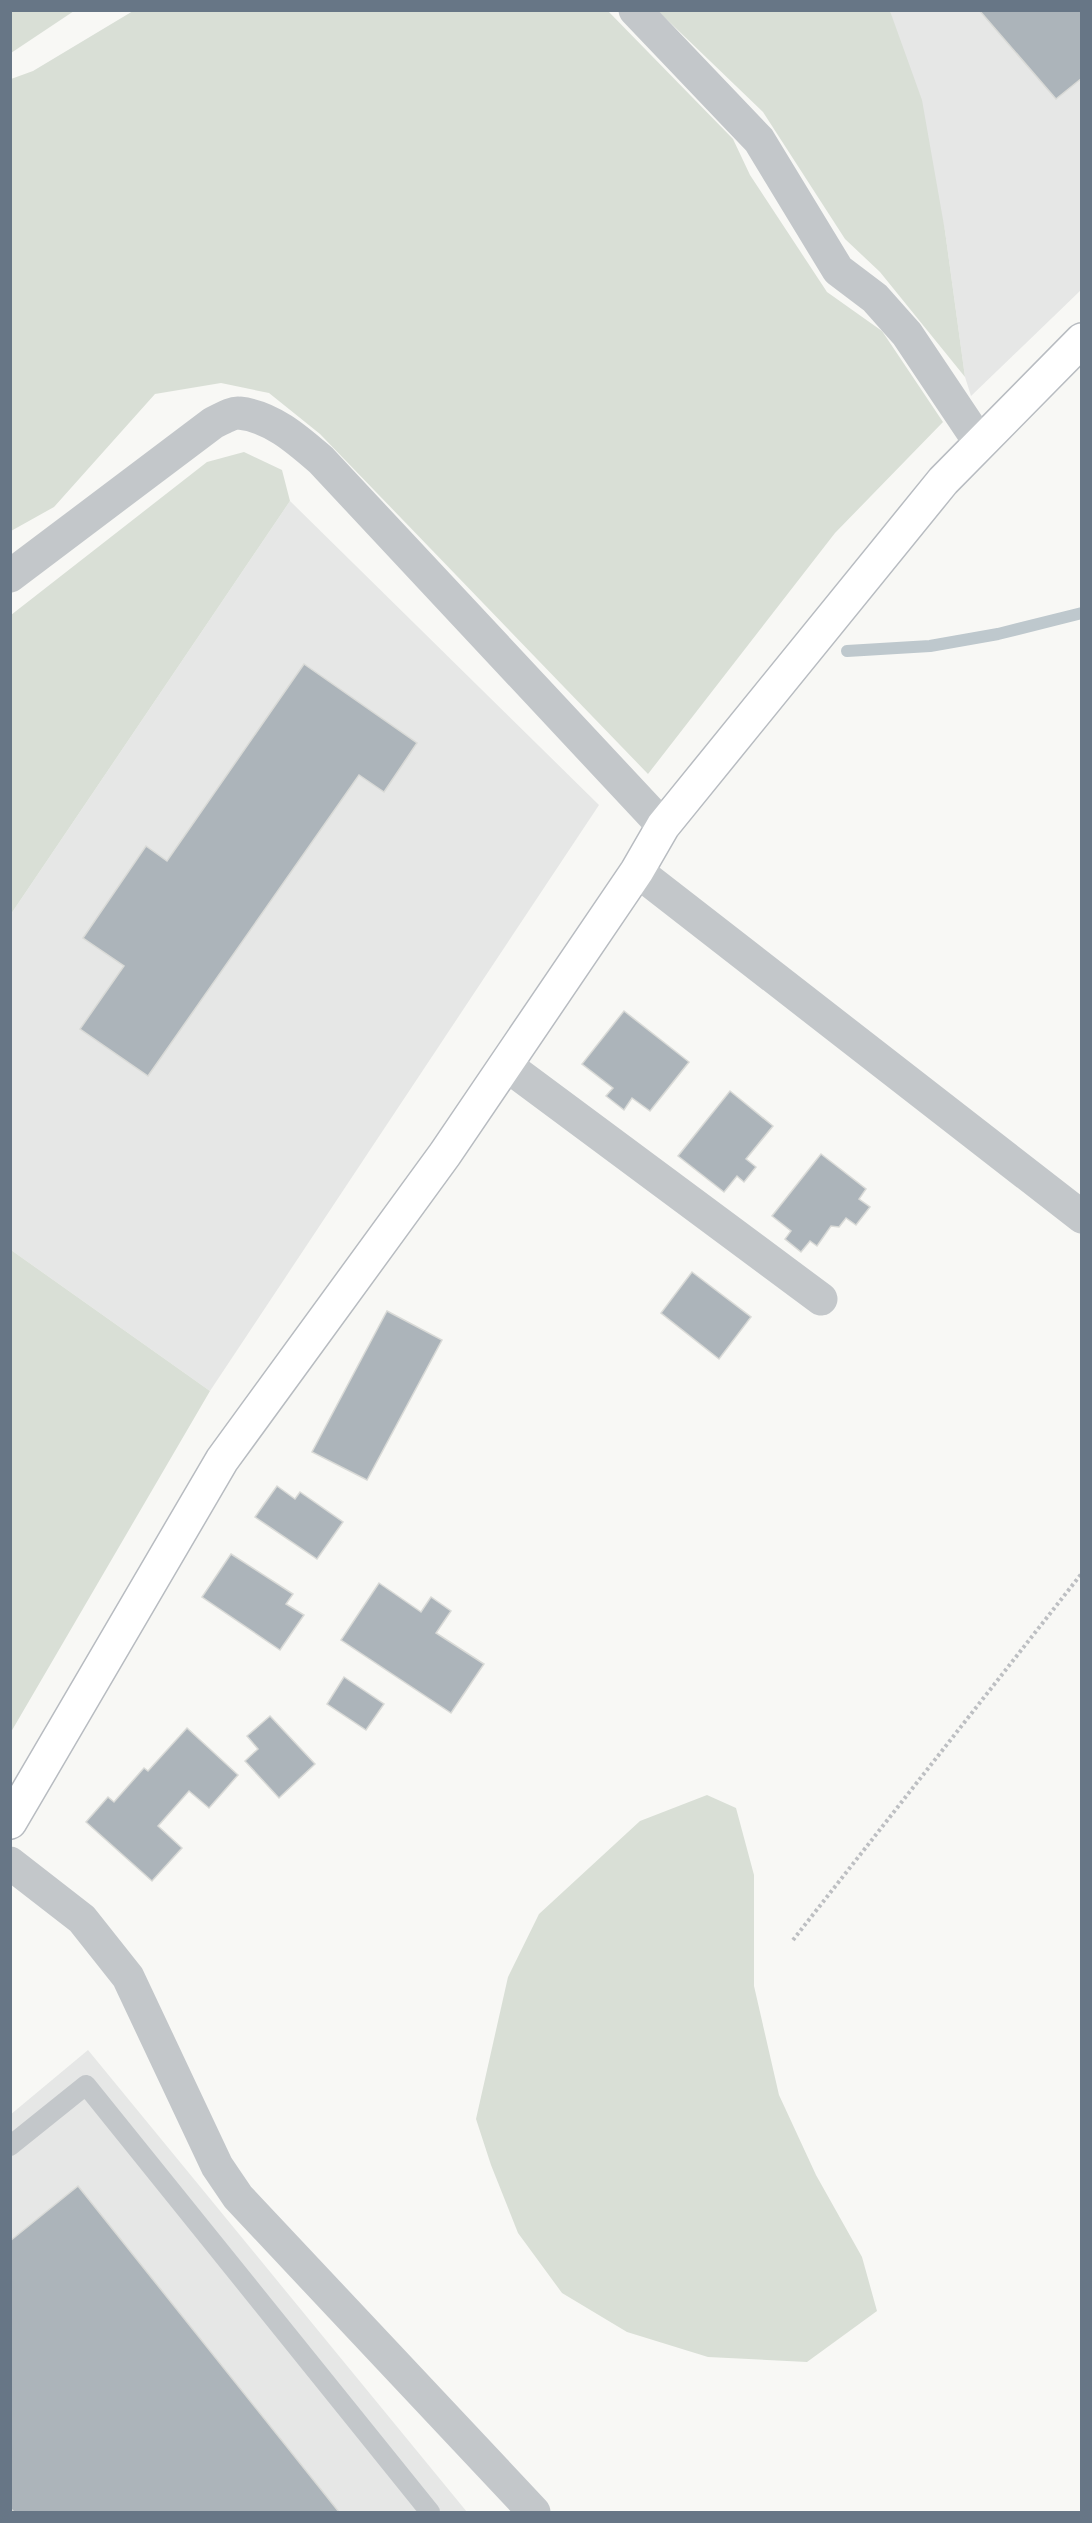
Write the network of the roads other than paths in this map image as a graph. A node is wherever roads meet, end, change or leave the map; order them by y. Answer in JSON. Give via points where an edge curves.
{"nodes":[{"id":1,"x":635,"y":10,"type":"edge"},
{"id":2,"x":1082,"y":340,"type":"edge"},
{"id":3,"x":981,"y":443,"type":"junction"},
{"id":4,"x":10,"y":576,"type":"edge"},
{"id":5,"x":663,"y":826,"type":"junction"},
{"id":6,"x":637,"y":871,"type":"junction"},
{"id":7,"x":506,"y":1065,"type":"junction"},
{"id":8,"x":1082,"y":1217,"type":"edge"},
{"id":9,"x":821,"y":1299,"type":"dead end"},
{"id":10,"x":10,"y":1822,"type":"edge"},
{"id":11,"x":10,"y":1863,"type":"edge"},
{"id":12,"x":10,"y":2146,"type":"edge"},
{"id":13,"x":430,"y":2512,"type":"edge"},
{"id":14,"x":534,"y":2512,"type":"edge"}],
"edges":[{"from":1,"to":3,"type":"street","via":[[759,140],[838,270],[875,298],[907,334]]},
{"from":2,"to":3,"type":"street"},
{"from":3,"to":5,"type":"street","via":[[943,481]]},
{"from":4,"to":5,"type":"street","via":[[213,423],[237,412],[260,419],[292,435],[321,460]]},
{"from":5,"to":6,"type":"street"},
{"from":6,"to":7,"type":"street"},
{"from":6,"to":8,"type":"street"},
{"from":7,"to":9,"type":"street"},
{"from":7,"to":10,"type":"street","via":[[222,1460]]},
{"from":11,"to":14,"type":"street","via":[[82,1919],[128,1977],[217,2166],[238,2197]]},
{"from":12,"to":13,"type":"lane","via":[[86,2085]]}]}
